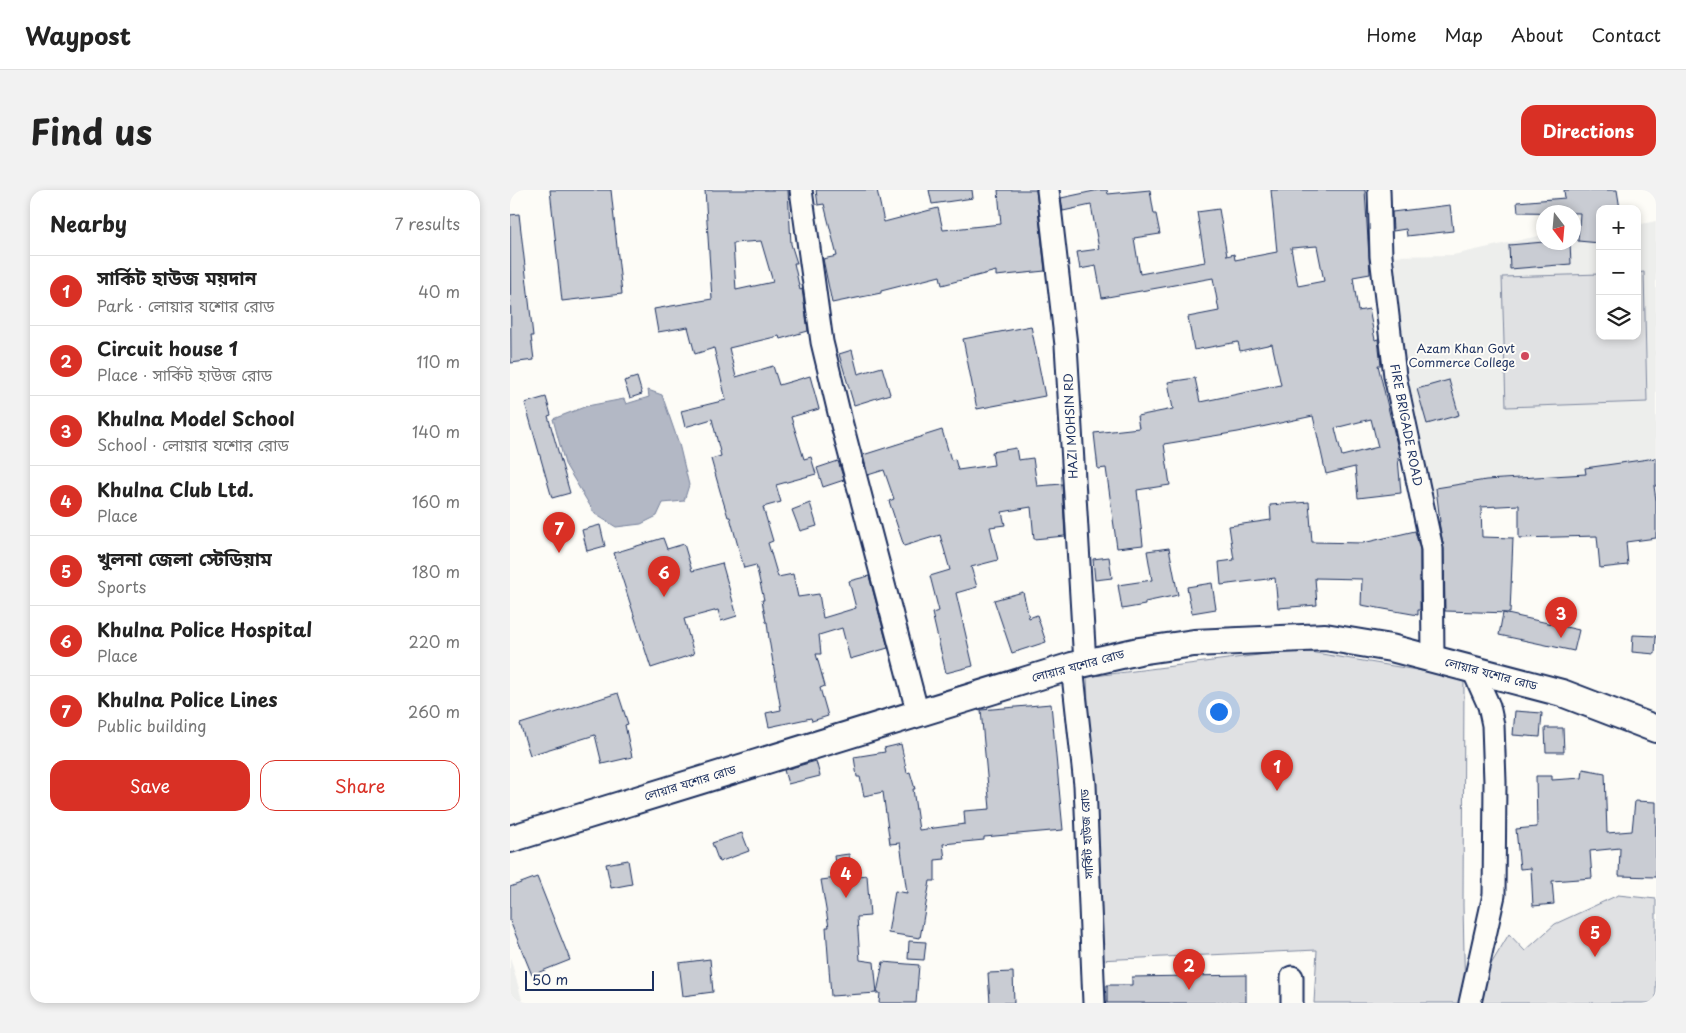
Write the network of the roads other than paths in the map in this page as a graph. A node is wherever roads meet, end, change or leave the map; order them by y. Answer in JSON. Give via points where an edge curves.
{"nodes":[{"id":1,"x":801,"y":190,"type":"edge"},
{"id":2,"x":1048,"y":190,"type":"edge"},
{"id":3,"x":1379,"y":190,"type":"edge"},
{"id":4,"x":1433,"y":659,"type":"junction"},
{"id":5,"x":1079,"y":664,"type":"junction"},
{"id":6,"x":1476,"y":670,"type":"junction"},
{"id":7,"x":918,"y":714,"type":"junction"},
{"id":8,"x":1656,"y":729,"type":"edge"},
{"id":9,"x":510,"y":839,"type":"edge"},
{"id":10,"x":1292,"y":977,"type":"dead end"},
{"id":11,"x":1094,"y":1003,"type":"edge"},
{"id":12,"x":1292,"y":1003,"type":"edge"},
{"id":13,"x":1470,"y":1003,"type":"edge"}],
"edges":[{"from":1,"to":7,"type":"street","via":[[822,342]]},
{"from":2,"to":5,"type":"street","name":"HAZI MOHSIN RD","via":[[1066,345]]},
{"from":3,"to":4,"type":"street","name":"FIRE BRIGADE ROAD","via":[[1382,256],[1395,376],[1432,549]]},
{"from":4,"to":5,"type":"main road","name":"লোয়ার যশোর রোড","via":[[1392,648],[1325,638],[1194,643]]},
{"from":4,"to":6,"type":"main road","name":"লোয়ার যশোর রোড"},
{"from":5,"to":7,"type":"main road","name":"লোয়ার যশোর রোড"},
{"from":5,"to":11,"type":"street","name":"সার্কিট হাউজ রোড"},
{"from":6,"to":8,"type":"main road","name":"লোয়ার যশোর রোড","via":[[1562,693]]},
{"from":6,"to":13,"type":"street","via":[[1476,677],[1490,706],[1493,725],[1494,894]]},
{"from":7,"to":9,"type":"main road","name":"লোয়ার যশোর রোড"},
{"from":10,"to":12,"type":"street"}]}
